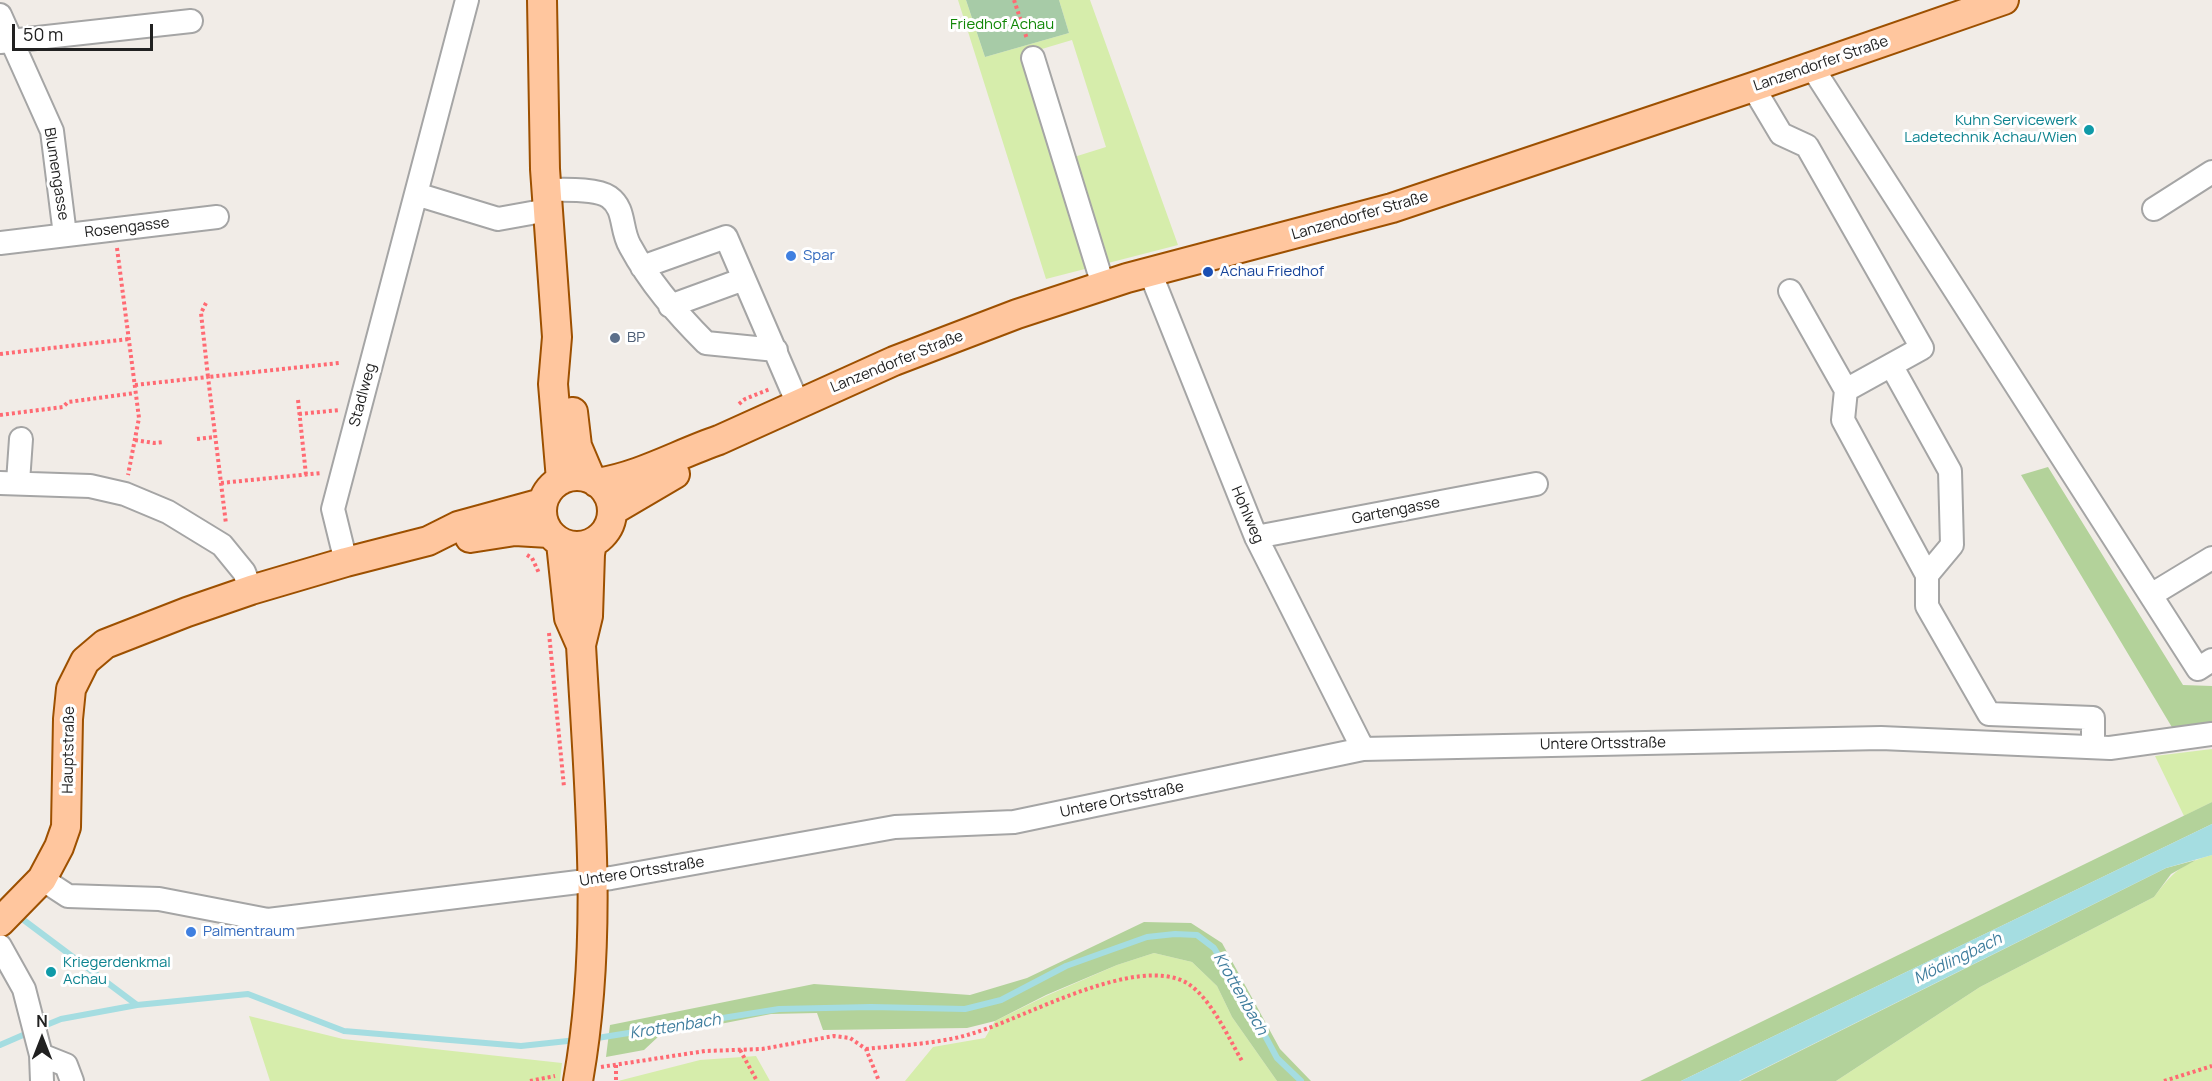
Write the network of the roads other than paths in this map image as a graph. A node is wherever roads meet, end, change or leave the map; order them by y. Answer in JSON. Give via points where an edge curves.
{"nodes":[{"id":1,"x":467,"y":0,"type":"edge"},
{"id":2,"x":542,"y":0,"type":"edge"},
{"id":3,"x":2004,"y":0,"type":"edge"},
{"id":4,"x":0,"y":15,"type":"edge"},
{"id":5,"x":191,"y":21,"type":"dead end"},
{"id":6,"x":5,"y":41,"type":"edge"},
{"id":7,"x":1033,"y":58,"type":"road end"},
{"id":8,"x":1812,"y":67,"type":"junction"},
{"id":9,"x":1753,"y":87,"type":"junction"},
{"id":10,"x":2212,"y":172,"type":"edge"},
{"id":11,"x":417,"y":194,"type":"junction"},
{"id":12,"x":547,"y":200,"type":"junction"},
{"id":13,"x":2154,"y":209,"type":"dead end"},
{"id":14,"x":217,"y":217,"type":"dead end"},
{"id":15,"x":65,"y":235,"type":"junction"},
{"id":16,"x":0,"y":243,"type":"edge"},
{"id":17,"x":642,"y":267,"type":"junction"},
{"id":18,"x":1150,"y":272,"type":"junction"},
{"id":19,"x":744,"y":279,"type":"junction"},
{"id":20,"x":1103,"y":285,"type":"junction"},
{"id":21,"x":1790,"y":291,"type":"dead end"},
{"id":22,"x":670,"y":306,"type":"junction"},
{"id":23,"x":557,"y":337,"type":"junction"},
{"id":24,"x":776,"y":350,"type":"junction"},
{"id":25,"x":1891,"y":365,"type":"junction"},
{"id":26,"x":1846,"y":390,"type":"junction"},
{"id":27,"x":798,"y":404,"type":"junction"},
{"id":28,"x":21,"y":439,"type":"dead end"},
{"id":29,"x":720,"y":440,"type":"junction"},
{"id":30,"x":561,"y":480,"type":"junction"},
{"id":31,"x":594,"y":481,"type":"junction"},
{"id":32,"x":9,"y":482,"type":"edge"},
{"id":33,"x":1536,"y":484,"type":"dead end"},
{"id":34,"x":543,"y":503,"type":"junction"},
{"id":35,"x":612,"y":511,"type":"junction"},
{"id":36,"x":1256,"y":537,"type":"junction"},
{"id":37,"x":555,"y":538,"type":"junction"},
{"id":38,"x":428,"y":541,"type":"junction"},
{"id":39,"x":592,"y":543,"type":"junction"},
{"id":40,"x":2212,"y":558,"type":"edge"},
{"id":41,"x":346,"y":562,"type":"junction"},
{"id":42,"x":1927,"y":575,"type":"junction"},
{"id":43,"x":251,"y":590,"type":"junction"},
{"id":44,"x":2151,"y":595,"type":"junction"},
{"id":45,"x":581,"y":645,"type":"junction"},
{"id":46,"x":2212,"y":660,"type":"edge"},
{"id":47,"x":2212,"y":734,"type":"edge"},
{"id":48,"x":2093,"y":747,"type":"junction"},
{"id":49,"x":1363,"y":749,"type":"junction"},
{"id":50,"x":42,"y":879,"type":"junction"},
{"id":51,"x":593,"y":880,"type":"junction"},
{"id":52,"x":10,"y":912,"type":"edge"},
{"id":53,"x":0,"y":946,"type":"edge"},
{"id":54,"x":41,"y":1055,"type":"junction"},
{"id":55,"x":580,"y":1070,"type":"edge"},
{"id":56,"x":42,"y":1081,"type":"edge"},
{"id":57,"x":72,"y":1081,"type":"edge"}],
"edges":[{"from":1,"to":11,"type":"street","name":"Stadlweg"},
{"from":2,"to":12,"type":"main road"},
{"from":3,"to":8,"type":"main road","name":"Lanzendorfer Straße"},
{"from":4,"to":6,"type":"street","name":"Blumengasse"},
{"from":5,"to":6,"type":"street"},
{"from":6,"to":15,"type":"street","name":"Blumengasse","via":[[52,131]]},
{"from":7,"to":20,"type":"street"},
{"from":8,"to":9,"type":"main road","name":"Lanzendorfer Straße"},
{"from":8,"to":44,"type":"street"},
{"from":9,"to":18,"type":"main road","name":"Lanzendorfer Straße","via":[[1392,208]]},
{"from":9,"to":25,"type":"street","via":[[1781,134],[1807,146],[1922,348]]},
{"from":10,"to":13,"type":"street"},
{"from":11,"to":12,"type":"street","via":[[498,219]]},
{"from":11,"to":41,"type":"street","name":"Stadlweg","via":[[333,509]]},
{"from":12,"to":17,"type":"street","via":[[592,191],[608,196],[621,208],[624,236]]},
{"from":12,"to":23,"type":"main road"},
{"from":14,"to":15,"type":"street","name":"Rosengasse"},
{"from":15,"to":16,"type":"street","name":"Rosengasse"},
{"from":17,"to":19,"type":"street","via":[[726,237]]},
{"from":17,"to":22,"type":"street"},
{"from":18,"to":20,"type":"main road","name":"Lanzendorfer Straße"},
{"from":18,"to":36,"type":"street","name":"Hohlweg"},
{"from":19,"to":22,"type":"street"},
{"from":19,"to":24,"type":"street"},
{"from":20,"to":27,"type":"main road","name":"Lanzendorfer Straße","via":[[894,361]]},
{"from":21,"to":26,"type":"street"},
{"from":22,"to":24,"type":"street","via":[[706,343]]},
{"from":23,"to":30,"type":"main road","via":[[554,384]]},
{"from":23,"to":31,"type":"main road","via":[[570,386],[578,446]]},
{"from":24,"to":27,"type":"street"},
{"from":25,"to":26,"type":"street"},
{"from":25,"to":42,"type":"street","via":[[1950,471],[1952,545]]},
{"from":26,"to":42,"type":"street","via":[[1843,420]]},
{"from":27,"to":29,"type":"main road","name":"Lanzendorfer Straße"},
{"from":28,"to":32,"type":"street"},
{"from":29,"to":31,"type":"main road","via":[[637,475]]},
{"from":29,"to":35,"type":"main road","via":[[695,462]]},
{"from":30,"to":31,"type":"main road","via":[[575,476]]},
{"from":30,"to":34,"type":"main road","via":[[549,490]]},
{"from":31,"to":35,"type":"main road","via":[[609,498]]},
{"from":32,"to":43,"type":"street","via":[[90,486],[125,494],[168,512],[222,545],[244,572]]},
{"from":33,"to":36,"type":"street","name":"Gartengasse"},
{"from":34,"to":37,"type":"main road","via":[[542,515]]},
{"from":34,"to":38,"type":"main road","via":[[458,526]]},
{"from":35,"to":39,"type":"main road","via":[[607,530]]},
{"from":36,"to":49,"type":"street","name":"Hohlweg"},
{"from":37,"to":38,"type":"main road","via":[[515,531]]},
{"from":37,"to":39,"type":"main road","via":[[576,546]]},
{"from":37,"to":45,"type":"main road","via":[[569,618]]},
{"from":38,"to":41,"type":"main road"},
{"from":39,"to":45,"type":"main road","via":[[588,616]]},
{"from":40,"to":44,"type":"street"},
{"from":41,"to":43,"type":"main road","name":"Hauptstraße"},
{"from":42,"to":48,"type":"street","via":[[1927,606],[1989,714],[2093,718]]},
{"from":43,"to":50,"type":"main road","name":"Hauptstraße","via":[[105,644],[85,661],[71,689],[66,827]]},
{"from":44,"to":46,"type":"street","via":[[2198,669]]},
{"from":45,"to":51,"type":"main road"},
{"from":47,"to":48,"type":"street","name":"Untere Ortsstraße"},
{"from":48,"to":49,"type":"street","name":"Untere Ortsstraße","via":[[1881,738]]},
{"from":49,"to":51,"type":"street","name":"Untere Ortsstraße","via":[[1014,822],[895,827]]},
{"from":50,"to":51,"type":"street","name":"Untere Ortsstraße","via":[[68,896],[159,899],[268,920]]},
{"from":50,"to":52,"type":"main road","name":"Hauptstraße"},
{"from":51,"to":55,"type":"main road","via":[[591,977]]},
{"from":53,"to":54,"type":"street","via":[[24,989]]},
{"from":54,"to":56,"type":"street"},
{"from":54,"to":57,"type":"street","via":[[66,1065]]}]}
